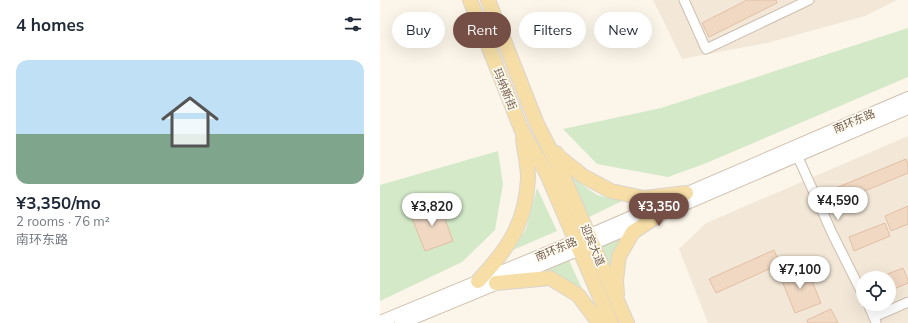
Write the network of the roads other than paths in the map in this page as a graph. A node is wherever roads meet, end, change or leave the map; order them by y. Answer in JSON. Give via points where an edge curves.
{"nodes":[{"id":1,"x":470,"y":0,"type":"edge"},
{"id":2,"x":488,"y":0,"type":"edge"},
{"id":3,"x":684,"y":0,"type":"edge"},
{"id":4,"x":786,"y":0,"type":"edge"},
{"id":5,"x":809,"y":0,"type":"edge"},
{"id":6,"x":790,"y":9,"type":"junction"},
{"id":7,"x":908,"y":98,"type":"edge"},
{"id":8,"x":908,"y":108,"type":"edge"},
{"id":9,"x":537,"y":124,"type":"junction"},
{"id":10,"x":522,"y":131,"type":"junction"},
{"id":11,"x":797,"y":155,"type":"junction"},
{"id":12,"x":559,"y":167,"type":"joint"},
{"id":13,"x":547,"y":174,"type":"joint"},
{"id":14,"x":686,"y":193,"type":"junction"},
{"id":15,"x":665,"y":211,"type":"junction"},
{"id":16,"x":591,"y":239,"type":"junction"},
{"id":17,"x":578,"y":245,"type":"junction"},
{"id":18,"x":478,"y":281,"type":"junction"},
{"id":19,"x":856,"y":281,"type":"edge"},
{"id":20,"x":496,"y":283,"type":"junction"},
{"id":21,"x":618,"y":302,"type":"junction"},
{"id":22,"x":908,"y":302,"type":"edge"},
{"id":23,"x":875,"y":320,"type":"edge"},
{"id":24,"x":380,"y":322,"type":"edge"},
{"id":25,"x":401,"y":323,"type":"edge"},
{"id":26,"x":599,"y":323,"type":"edge"},
{"id":27,"x":611,"y":323,"type":"edge"},
{"id":28,"x":627,"y":323,"type":"edge"}],
"edges":[{"from":1,"to":10,"type":"main road","name":"玛纳斯街"},
{"from":2,"to":9,"type":"main road","name":"玛纳斯街"},
{"from":3,"to":6,"type":"street","via":[[706,49]]},
{"from":4,"to":6,"type":"street"},
{"from":5,"to":6,"type":"street"},
{"from":7,"to":14,"type":"main road","name":"南环东路"},
{"from":8,"to":11,"type":"main road","name":"南环东路"},
{"from":9,"to":12,"type":"main road","name":"玛纳斯街"},
{"from":9,"to":14,"type":"main road","via":[[559,157],[583,176],[611,191],[644,198]]},
{"from":10,"to":13,"type":"main road","name":"玛纳斯街"},
{"from":10,"to":18,"type":"main road","via":[[528,176],[525,206],[515,233],[498,259]]},
{"from":11,"to":15,"type":"main road","name":"南环东路"},
{"from":11,"to":19,"type":"street"},
{"from":12,"to":16,"type":"main road","name":"迎宾大道"},
{"from":13,"to":17,"type":"main road","name":"迎宾大道"},
{"from":14,"to":16,"type":"main road","name":"南环东路"},
{"from":15,"to":16,"type":"main road","name":"南环东路"},
{"from":15,"to":21,"type":"main road","via":[[633,232],[619,256],[616,280]]},
{"from":16,"to":17,"type":"main road","name":"南环东路"},
{"from":16,"to":21,"type":"main road","name":"迎宾大道"},
{"from":17,"to":18,"type":"main road","name":"南环东路"},
{"from":17,"to":20,"type":"main road","name":"南环东路"},
{"from":17,"to":27,"type":"main road","name":"迎宾大道"},
{"from":18,"to":24,"type":"main road","name":"南环东路"},
{"from":20,"to":25,"type":"main road","name":"南环东路"},
{"from":20,"to":26,"type":"main road","via":[[550,278],[578,295]]},
{"from":21,"to":28,"type":"main road","name":"迎宾大道"},
{"from":22,"to":23,"type":"street"}]}
